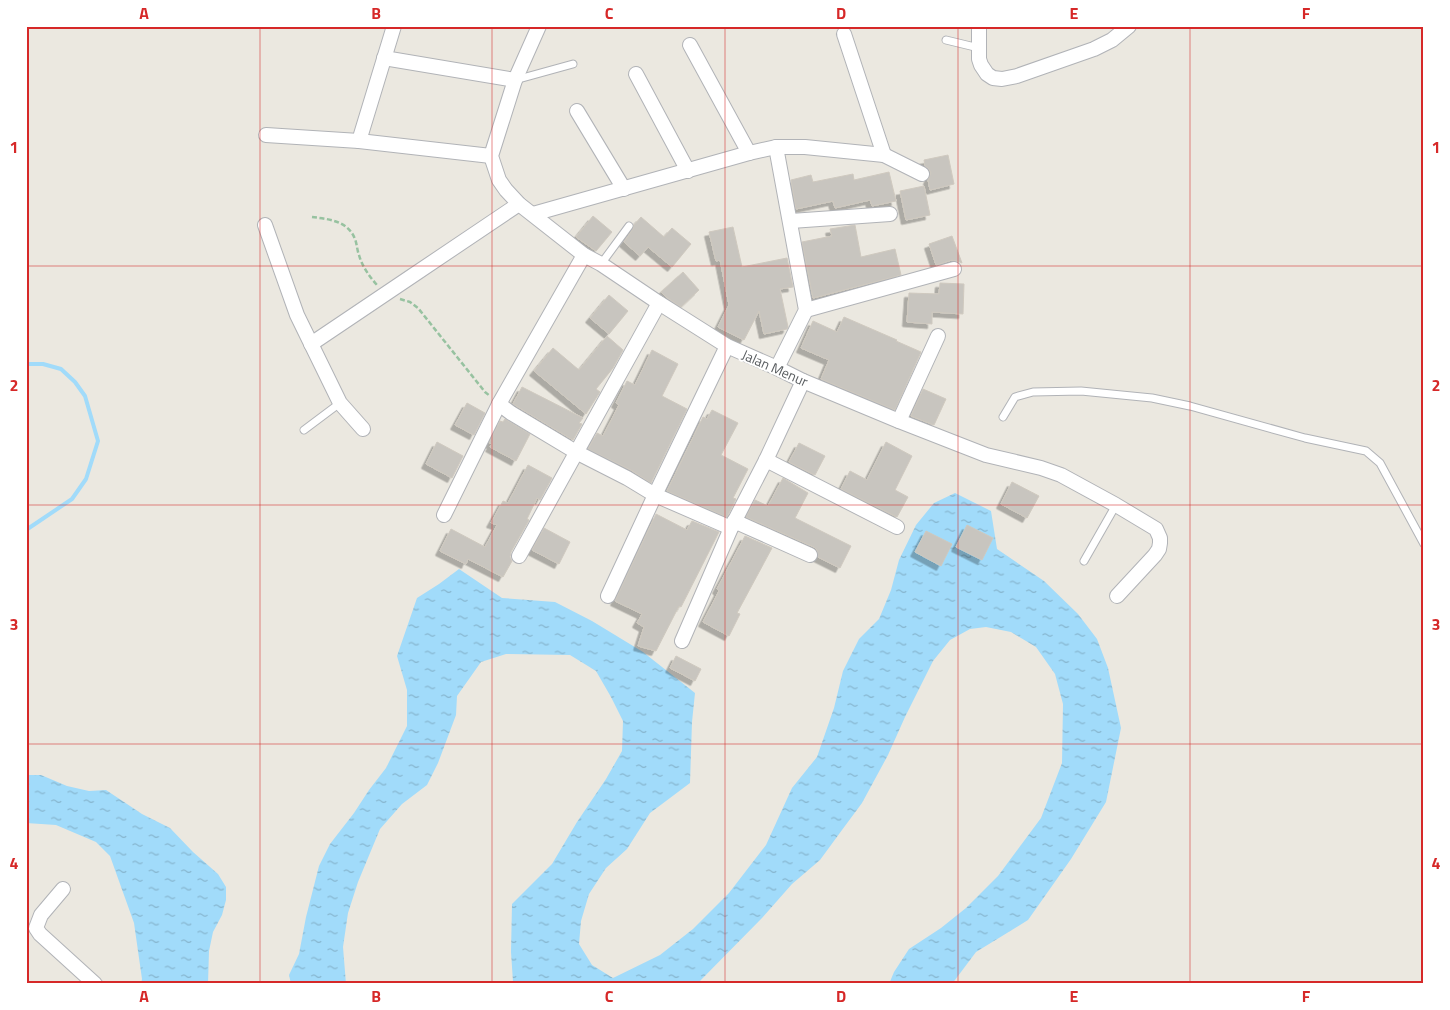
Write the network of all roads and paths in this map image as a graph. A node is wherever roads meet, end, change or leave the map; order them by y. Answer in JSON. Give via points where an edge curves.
{"nodes":[{"id":1,"x":394,"y":26,"type":"edge"},
{"id":2,"x":540,"y":26,"type":"edge"},
{"id":3,"x":978,"y":26,"type":"edge"},
{"id":4,"x":1129,"y":26,"type":"edge"},
{"id":5,"x":844,"y":34,"type":"dead end"},
{"id":6,"x":946,"y":40,"type":"dead end"},
{"id":7,"x":690,"y":45,"type":"dead end"},
{"id":8,"x":979,"y":48,"type":"junction"},
{"id":9,"x":384,"y":58,"type":"junction"},
{"id":10,"x":573,"y":64,"type":"dead end"},
{"id":11,"x":636,"y":74,"type":"dead end"},
{"id":12,"x":515,"y":80,"type":"junction"},
{"id":13,"x":577,"y":111,"type":"dead end"},
{"id":14,"x":266,"y":135,"type":"dead end"},
{"id":15,"x":359,"y":141,"type":"junction"},
{"id":16,"x":776,"y":147,"type":"junction"},
{"id":17,"x":748,"y":153,"type":"junction"},
{"id":18,"x":884,"y":155,"type":"junction"},
{"id":19,"x":491,"y":156,"type":"junction"},
{"id":20,"x":688,"y":171,"type":"junction"},
{"id":21,"x":922,"y":174,"type":"dead end"},
{"id":22,"x":624,"y":189,"type":"junction"},
{"id":23,"x":519,"y":204,"type":"junction"},
{"id":24,"x":533,"y":214,"type":"junction"},
{"id":25,"x":890,"y":214,"type":"dead end"},
{"id":26,"x":312,"y":217,"type":"dead end"},
{"id":27,"x":790,"y":221,"type":"junction"},
{"id":28,"x":264,"y":225,"type":"dead end"},
{"id":29,"x":629,"y":226,"type":"dead end"},
{"id":30,"x":584,"y":254,"type":"junction"},
{"id":31,"x":601,"y":264,"type":"junction"},
{"id":32,"x":954,"y":269,"type":"dead end"},
{"id":33,"x":383,"y":294,"type":"junction"},
{"id":34,"x":659,"y":303,"type":"junction"},
{"id":35,"x":806,"y":310,"type":"junction"},
{"id":36,"x":938,"y":336,"type":"dead end"},
{"id":37,"x":311,"y":344,"type":"junction"},
{"id":38,"x":727,"y":346,"type":"junction"},
{"id":39,"x":777,"y":368,"type":"junction"},
{"id":40,"x":803,"y":380,"type":"junction"},
{"id":41,"x":340,"y":404,"type":"junction"},
{"id":42,"x":499,"y":404,"type":"junction"},
{"id":43,"x":1003,"y":417,"type":"dead end"},
{"id":44,"x":899,"y":421,"type":"junction"},
{"id":45,"x":363,"y":429,"type":"dead end"},
{"id":46,"x":304,"y":430,"type":"dead end"},
{"id":47,"x":576,"y":452,"type":"junction"},
{"id":48,"x":766,"y":460,"type":"junction"},
{"id":49,"x":654,"y":495,"type":"junction"},
{"id":50,"x":1116,"y":505,"type":"junction"},
{"id":51,"x":444,"y":515,"type":"dead end"},
{"id":52,"x":733,"y":524,"type":"junction"},
{"id":53,"x":897,"y":527,"type":"dead end"},
{"id":54,"x":1424,"y":544,"type":"edge"},
{"id":55,"x":810,"y":555,"type":"dead end"},
{"id":56,"x":519,"y":556,"type":"dead end"},
{"id":57,"x":1084,"y":561,"type":"dead end"},
{"id":58,"x":608,"y":596,"type":"dead end"},
{"id":59,"x":1117,"y":596,"type":"dead end"},
{"id":60,"x":682,"y":641,"type":"dead end"},
{"id":61,"x":63,"y":889,"type":"dead end"},
{"id":62,"x":95,"y":984,"type":"edge"}],
"edges":[{"from":1,"to":9,"type":"street"},
{"from":2,"to":12,"type":"street"},
{"from":3,"to":8,"type":"street"},
{"from":4,"to":8,"type":"street","via":[[1094,49],[1010,78],[997,79],[987,74],[981,65]]},
{"from":5,"to":18,"type":"street"},
{"from":6,"to":8,"type":"lane"},
{"from":7,"to":17,"type":"street"},
{"from":9,"to":12,"type":"street"},
{"from":9,"to":15,"type":"street"},
{"from":10,"to":12,"type":"lane"},
{"from":11,"to":20,"type":"street"},
{"from":12,"to":19,"type":"street"},
{"from":13,"to":22,"type":"street"},
{"from":14,"to":15,"type":"street"},
{"from":15,"to":19,"type":"street"},
{"from":16,"to":17,"type":"street"},
{"from":16,"to":18,"type":"street"},
{"from":16,"to":27,"type":"street"},
{"from":17,"to":20,"type":"street"},
{"from":18,"to":21,"type":"street"},
{"from":19,"to":23,"type":"street","name":"Jalan Menur","via":[[499,180]]},
{"from":20,"to":22,"type":"street"},
{"from":22,"to":24,"type":"street"},
{"from":23,"to":24,"type":"street","name":"Jalan Menur"},
{"from":23,"to":33,"type":"street"},
{"from":24,"to":30,"type":"street","name":"Jalan Menur"},
{"from":25,"to":27,"type":"street"},
{"from":26,"to":33,"type":"path","via":[[327,218],[347,227],[363,265]]},
{"from":27,"to":35,"type":"street"},
{"from":28,"to":37,"type":"street"},
{"from":29,"to":31,"type":"lane"},
{"from":30,"to":31,"type":"street","name":"Jalan Menur"},
{"from":30,"to":42,"type":"street"},
{"from":31,"to":34,"type":"street","name":"Jalan Menur"},
{"from":32,"to":35,"type":"street"},
{"from":33,"to":37,"type":"street"},
{"from":33,"to":42,"type":"path","via":[[410,302],[418,308],[485,392]]},
{"from":34,"to":38,"type":"street","name":"Jalan Menur"},
{"from":34,"to":47,"type":"street"},
{"from":35,"to":39,"type":"street"},
{"from":36,"to":44,"type":"street"},
{"from":37,"to":41,"type":"street"},
{"from":38,"to":39,"type":"street","name":"Jalan Menur"},
{"from":38,"to":49,"type":"street"},
{"from":39,"to":40,"type":"street","name":"Jalan Menur"},
{"from":40,"to":44,"type":"street","name":"Jalan Menur"},
{"from":40,"to":48,"type":"street"},
{"from":41,"to":45,"type":"street"},
{"from":41,"to":46,"type":"lane"},
{"from":42,"to":47,"type":"street"},
{"from":42,"to":51,"type":"street"},
{"from":43,"to":54,"type":"lane","via":[[1015,397],[1026,393],[1081,391],[1152,398],[1190,406],[1366,451],[1380,463]]},
{"from":44,"to":50,"type":"street","name":"Jalan Menur","via":[[986,455],[1061,475]]},
{"from":47,"to":49,"type":"street"},
{"from":47,"to":56,"type":"street"},
{"from":48,"to":52,"type":"street"},
{"from":48,"to":53,"type":"street"},
{"from":49,"to":52,"type":"street"},
{"from":49,"to":58,"type":"street"},
{"from":50,"to":57,"type":"lane"},
{"from":50,"to":59,"type":"street","name":"Jalan Menur","via":[[1156,529],[1160,538],[1155,555]]},
{"from":52,"to":55,"type":"street"},
{"from":52,"to":60,"type":"street"},
{"from":61,"to":62,"type":"street","via":[[41,915],[36,928]]}]}
